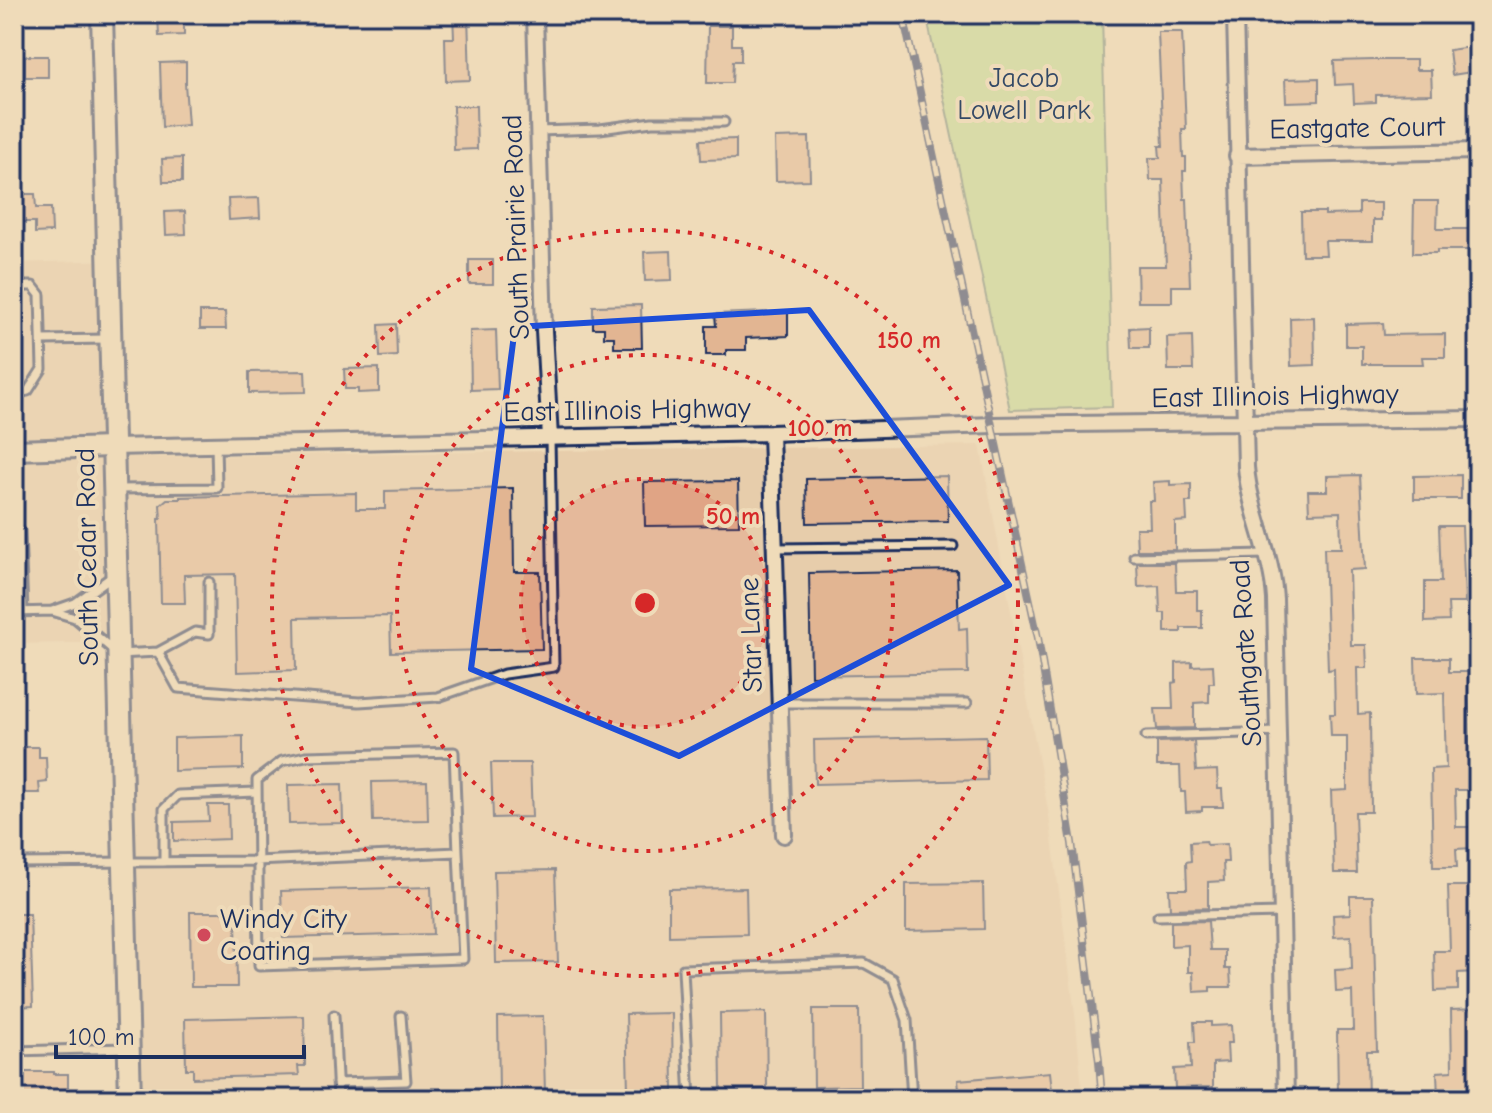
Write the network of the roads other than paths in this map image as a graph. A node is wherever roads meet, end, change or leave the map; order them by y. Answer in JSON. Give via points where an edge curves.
{"nodes":[{"id":1,"x":102,"y":14,"type":"edge"},
{"id":2,"x":535,"y":14,"type":"edge"},
{"id":3,"x":1235,"y":14,"type":"edge"},
{"id":4,"x":724,"y":122,"type":"dead end"},
{"id":5,"x":538,"y":131,"type":"junction"},
{"id":6,"x":1478,"y":151,"type":"edge"},
{"id":7,"x":1237,"y":156,"type":"junction"},
{"id":8,"x":14,"y":286,"type":"edge"},
{"id":9,"x":111,"y":339,"type":"junction"},
{"id":10,"x":42,"y":340,"type":"junction"},
{"id":11,"x":14,"y":394,"type":"edge"},
{"id":12,"x":1478,"y":419,"type":"edge"},
{"id":13,"x":1245,"y":422,"type":"junction"},
{"id":14,"x":771,"y":433,"type":"junction"},
{"id":15,"x":550,"y":438,"type":"junction"},
{"id":16,"x":216,"y":444,"type":"junction"},
{"id":17,"x":112,"y":447,"type":"junction"},
{"id":18,"x":14,"y":450,"type":"edge"},
{"id":19,"x":113,"y":489,"type":"junction"},
{"id":20,"x":14,"y":523,"type":"edge"},
{"id":21,"x":953,"y":546,"type":"dead end"},
{"id":22,"x":774,"y":548,"type":"junction"},
{"id":23,"x":1268,"y":554,"type":"junction"},
{"id":24,"x":1134,"y":557,"type":"dead end"},
{"id":25,"x":116,"y":574,"type":"junction"},
{"id":26,"x":209,"y":582,"type":"dead end"},
{"id":27,"x":52,"y":611,"type":"junction"},
{"id":28,"x":19,"y":612,"type":"edge"},
{"id":29,"x":158,"y":652,"type":"junction"},
{"id":30,"x":118,"y":654,"type":"junction"},
{"id":31,"x":779,"y":703,"type":"junction"},
{"id":32,"x":967,"y":703,"type":"dead end"},
{"id":33,"x":1279,"y":732,"type":"junction"},
{"id":34,"x":1146,"y":736,"type":"dead end"},
{"id":35,"x":257,"y":792,"type":"junction"},
{"id":36,"x":784,"y":835,"type":"dead end"},
{"id":37,"x":458,"y":852,"type":"junction"},
{"id":38,"x":256,"y":861,"type":"junction"},
{"id":39,"x":164,"y":862,"type":"junction"},
{"id":40,"x":14,"y":863,"type":"edge"},
{"id":41,"x":124,"y":863,"type":"junction"},
{"id":42,"x":1284,"y":913,"type":"junction"},
{"id":43,"x":1158,"y":916,"type":"dead end"},
{"id":44,"x":334,"y":1015,"type":"dead end"},
{"id":45,"x":401,"y":1016,"type":"dead end"},
{"id":46,"x":129,"y":1048,"type":"junction"},
{"id":47,"x":14,"y":1051,"type":"edge"},
{"id":48,"x":337,"y":1083,"type":"junction"},
{"id":49,"x":1286,"y":1098,"type":"edge"},
{"id":50,"x":130,"y":1099,"type":"edge"},
{"id":51,"x":338,"y":1099,"type":"edge"},
{"id":52,"x":690,"y":1099,"type":"edge"},
{"id":53,"x":912,"y":1099,"type":"edge"},
{"id":54,"x":1199,"y":1099,"type":"edge"}],
"edges":[{"from":1,"to":9,"type":"main road","name":"South Cedar Road"},
{"from":2,"to":5,"type":"street","name":"South Prairie Road"},
{"from":3,"to":7,"type":"street","name":"Southgate Road"},
{"from":4,"to":5,"type":"lane"},
{"from":5,"to":15,"type":"street","name":"South Prairie Road"},
{"from":6,"to":7,"type":"street","name":"Eastgate Court"},
{"from":7,"to":13,"type":"street","name":"Southgate Road"},
{"from":8,"to":10,"type":"lane","via":[[33,286],[40,295]]},
{"from":9,"to":10,"type":"lane"},
{"from":9,"to":17,"type":"main road","name":"South Cedar Road"},
{"from":10,"to":11,"type":"lane","via":[[42,369],[28,391]]},
{"from":12,"to":13,"type":"street","name":"East Illinois Highway"},
{"from":13,"to":14,"type":"street","name":"East Illinois Highway"},
{"from":13,"to":23,"type":"street","name":"Southgate Road","via":[[1247,481]]},
{"from":14,"to":15,"type":"street","name":"East Illinois Highway"},
{"from":14,"to":22,"type":"street","name":"Star Lane"},
{"from":15,"to":16,"type":"street","name":"East Illinois Highway"},
{"from":15,"to":29,"type":"lane","via":[[554,667],[504,674],[438,697],[359,702],[178,688]]},
{"from":16,"to":17,"type":"street","name":"East Illinois Highway"},
{"from":16,"to":19,"type":"lane","via":[[217,488]]},
{"from":17,"to":18,"type":"street"},
{"from":17,"to":19,"type":"main road","name":"South Cedar Road"},
{"from":19,"to":25,"type":"main road","name":"South Cedar Road"},
{"from":20,"to":28,"type":"lane","via":[[20,531]]},
{"from":21,"to":22,"type":"lane"},
{"from":22,"to":31,"type":"street","name":"Star Lane"},
{"from":23,"to":24,"type":"lane"},
{"from":23,"to":33,"type":"street","name":"Southgate Road","via":[[1274,577]]},
{"from":25,"to":27,"type":"lane","via":[[75,603]]},
{"from":25,"to":30,"type":"main road","name":"South Cedar Road"},
{"from":26,"to":29,"type":"lane","via":[[209,634],[195,632]]},
{"from":27,"to":28,"type":"lane"},
{"from":27,"to":30,"type":"lane","via":[[75,618]]},
{"from":29,"to":30,"type":"lane"},
{"from":30,"to":41,"type":"main road","name":"South Cedar Road"},
{"from":31,"to":32,"type":"lane"},
{"from":31,"to":36,"type":"street","name":"Star Lane"},
{"from":33,"to":34,"type":"lane"},
{"from":33,"to":42,"type":"street","name":"Southgate Road"},
{"from":35,"to":37,"type":"lane","via":[[257,780],[282,761],[306,756],[454,752]]},
{"from":35,"to":38,"type":"lane"},
{"from":35,"to":39,"type":"lane","via":[[178,795],[164,809]]},
{"from":37,"to":38,"type":"lane"},
{"from":37,"to":38,"type":"lane","via":[[463,959],[259,966]]},
{"from":38,"to":39,"type":"lane"},
{"from":39,"to":41,"type":"lane"},
{"from":40,"to":41,"type":"lane"},
{"from":41,"to":46,"type":"main road","name":"South Cedar Road"},
{"from":42,"to":43,"type":"lane"},
{"from":42,"to":49,"type":"street","name":"Southgate Road"},
{"from":44,"to":48,"type":"lane"},
{"from":45,"to":48,"type":"lane","via":[[406,1081]]},
{"from":46,"to":47,"type":"lane"},
{"from":46,"to":50,"type":"main road","name":"South Cedar Road"},
{"from":48,"to":51,"type":"lane"},
{"from":49,"to":54,"type":"lane"},
{"from":52,"to":53,"type":"lane","via":[[683,969],[864,963],[893,979],[907,1020]]}]}
